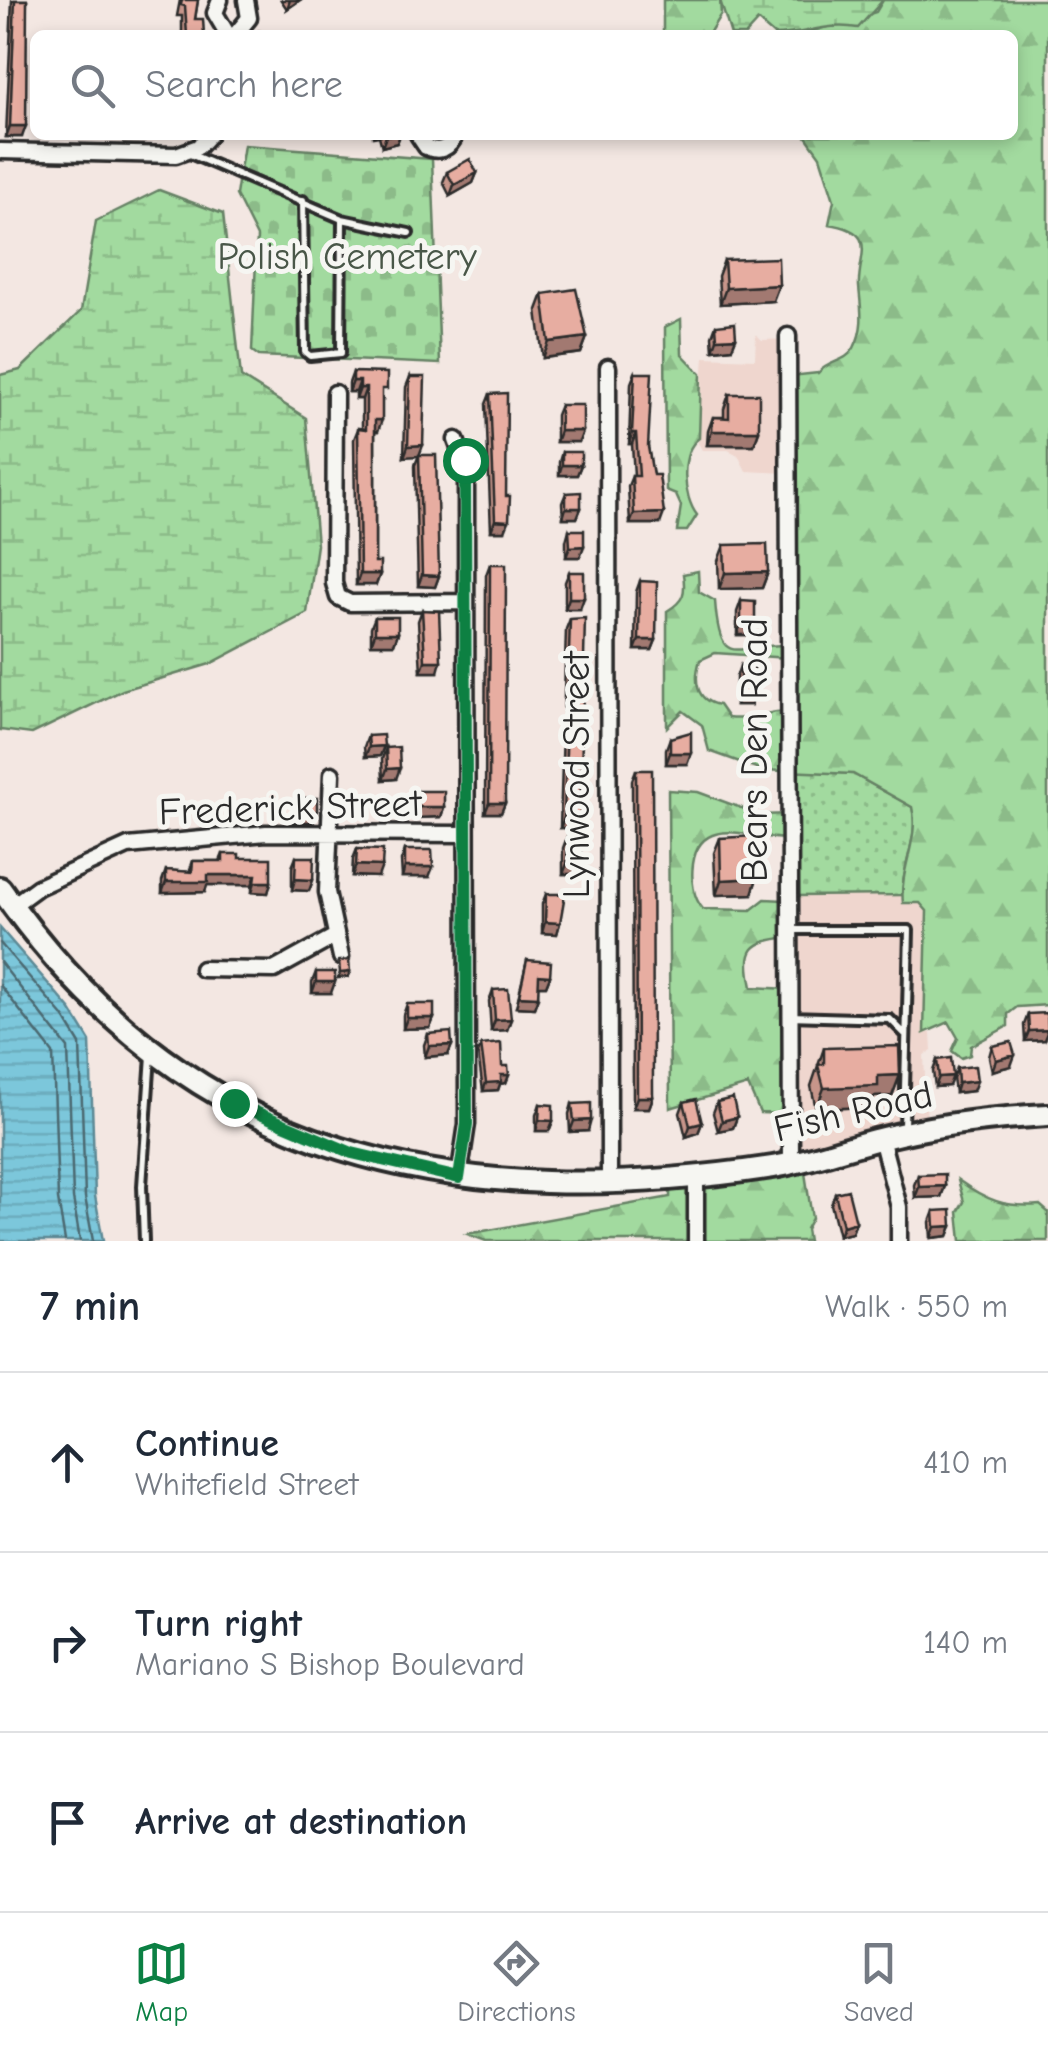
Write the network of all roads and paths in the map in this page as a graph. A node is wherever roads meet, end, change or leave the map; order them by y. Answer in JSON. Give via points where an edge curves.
{"nodes":[{"id":1,"x":220,"y":0,"type":"edge"},
{"id":2,"x":246,"y":0,"type":"edge"},
{"id":3,"x":227,"y":30,"type":"edge"},
{"id":4,"x":236,"y":30,"type":"edge"},
{"id":5,"x":203,"y":140,"type":"edge"},
{"id":6,"x":421,"y":140,"type":"edge"},
{"id":7,"x":452,"y":140,"type":"edge"},
{"id":8,"x":0,"y":151,"type":"edge"},
{"id":9,"x":186,"y":153,"type":"junction"},
{"id":10,"x":304,"y":200,"type":"junction"},
{"id":11,"x":342,"y":219,"type":"junction"},
{"id":12,"x":409,"y":232,"type":"dead end"},
{"id":13,"x":788,"y":336,"type":"dead end"},
{"id":14,"x":608,"y":367,"type":"dead end"},
{"id":15,"x":335,"y":393,"type":"dead end"},
{"id":16,"x":456,"y":440,"type":"dead end"},
{"id":17,"x":466,"y":602,"type":"junction"},
{"id":18,"x":332,"y":774,"type":"dead end"},
{"id":19,"x":329,"y":834,"type":"junction"},
{"id":20,"x":466,"y":834,"type":"junction"},
{"id":21,"x":6,"y":897,"type":"edge"},
{"id":22,"x":786,"y":930,"type":"junction"},
{"id":23,"x":334,"y":936,"type":"junction"},
{"id":24,"x":341,"y":957,"type":"edge"},
{"id":25,"x":202,"y":969,"type":"dead end"},
{"id":26,"x":788,"y":1016,"type":"junction"},
{"id":27,"x":907,"y":1035,"type":"junction"},
{"id":28,"x":152,"y":1049,"type":"junction"},
{"id":29,"x":1048,"y":1115,"type":"edge"},
{"id":30,"x":904,"y":1133,"type":"junction"},
{"id":31,"x":881,"y":1138,"type":"junction"},
{"id":32,"x":790,"y":1164,"type":"junction"},
{"id":33,"x":685,"y":1176,"type":"junction"},
{"id":34,"x":459,"y":1178,"type":"junction"},
{"id":35,"x":609,"y":1182,"type":"junction"},
{"id":36,"x":144,"y":1241,"type":"edge"},
{"id":37,"x":696,"y":1241,"type":"edge"},
{"id":38,"x":898,"y":1241,"type":"edge"}],
"edges":[{"from":1,"to":3,"type":"street","via":[[215,14]]},
{"from":2,"to":4,"type":"street","via":[[249,18]]},
{"from":5,"to":9,"type":"street"},
{"from":6,"to":7,"type":"street","via":[[438,150]]},
{"from":8,"to":9,"type":"street"},
{"from":9,"to":10,"type":"lane"},
{"from":10,"to":11,"type":"lane"},
{"from":10,"to":11,"type":"lane","via":[[310,356],[341,353]]},
{"from":11,"to":12,"type":"lane"},
{"from":13,"to":22,"type":"street","name":"Bears Den Road"},
{"from":14,"to":35,"type":"street","name":"Lynwood Street"},
{"from":15,"to":17,"type":"street","via":[[338,597]]},
{"from":16,"to":17,"type":"street","via":[[466,467]]},
{"from":17,"to":20,"type":"street"},
{"from":18,"to":19,"type":"street"},
{"from":19,"to":20,"type":"street","name":"Frederick Street"},
{"from":19,"to":21,"type":"street","name":"Frederick Street","via":[[266,833],[120,848]]},
{"from":19,"to":23,"type":"street"},
{"from":20,"to":34,"type":"street","via":[[467,1124]]},
{"from":21,"to":28,"type":"main road","name":"Fish Road","via":[[79,985]]},
{"from":22,"to":26,"type":"street","name":"Bears Den Road"},
{"from":22,"to":27,"type":"lane","via":[[909,930]]},
{"from":23,"to":24,"type":"street"},
{"from":23,"to":25,"type":"street","via":[[274,970]]},
{"from":26,"to":27,"type":"lane","via":[[890,1019]]},
{"from":26,"to":32,"type":"street","name":"Bears Den Road"},
{"from":27,"to":30,"type":"lane"},
{"from":28,"to":34,"type":"main road","name":"Fish Road","via":[[234,1103],[307,1137]]},
{"from":28,"to":36,"type":"lane"},
{"from":29,"to":30,"type":"main road","name":"Fish Road"},
{"from":30,"to":31,"type":"main road","name":"Fish Road"},
{"from":31,"to":32,"type":"main road","name":"Fish Road"},
{"from":31,"to":38,"type":"street","via":[[898,1207]]},
{"from":32,"to":33,"type":"main road","name":"Fish Road"},
{"from":33,"to":35,"type":"main road","name":"Fish Road"},
{"from":33,"to":37,"type":"street"},
{"from":34,"to":35,"type":"main road","name":"Fish Road"}]}
